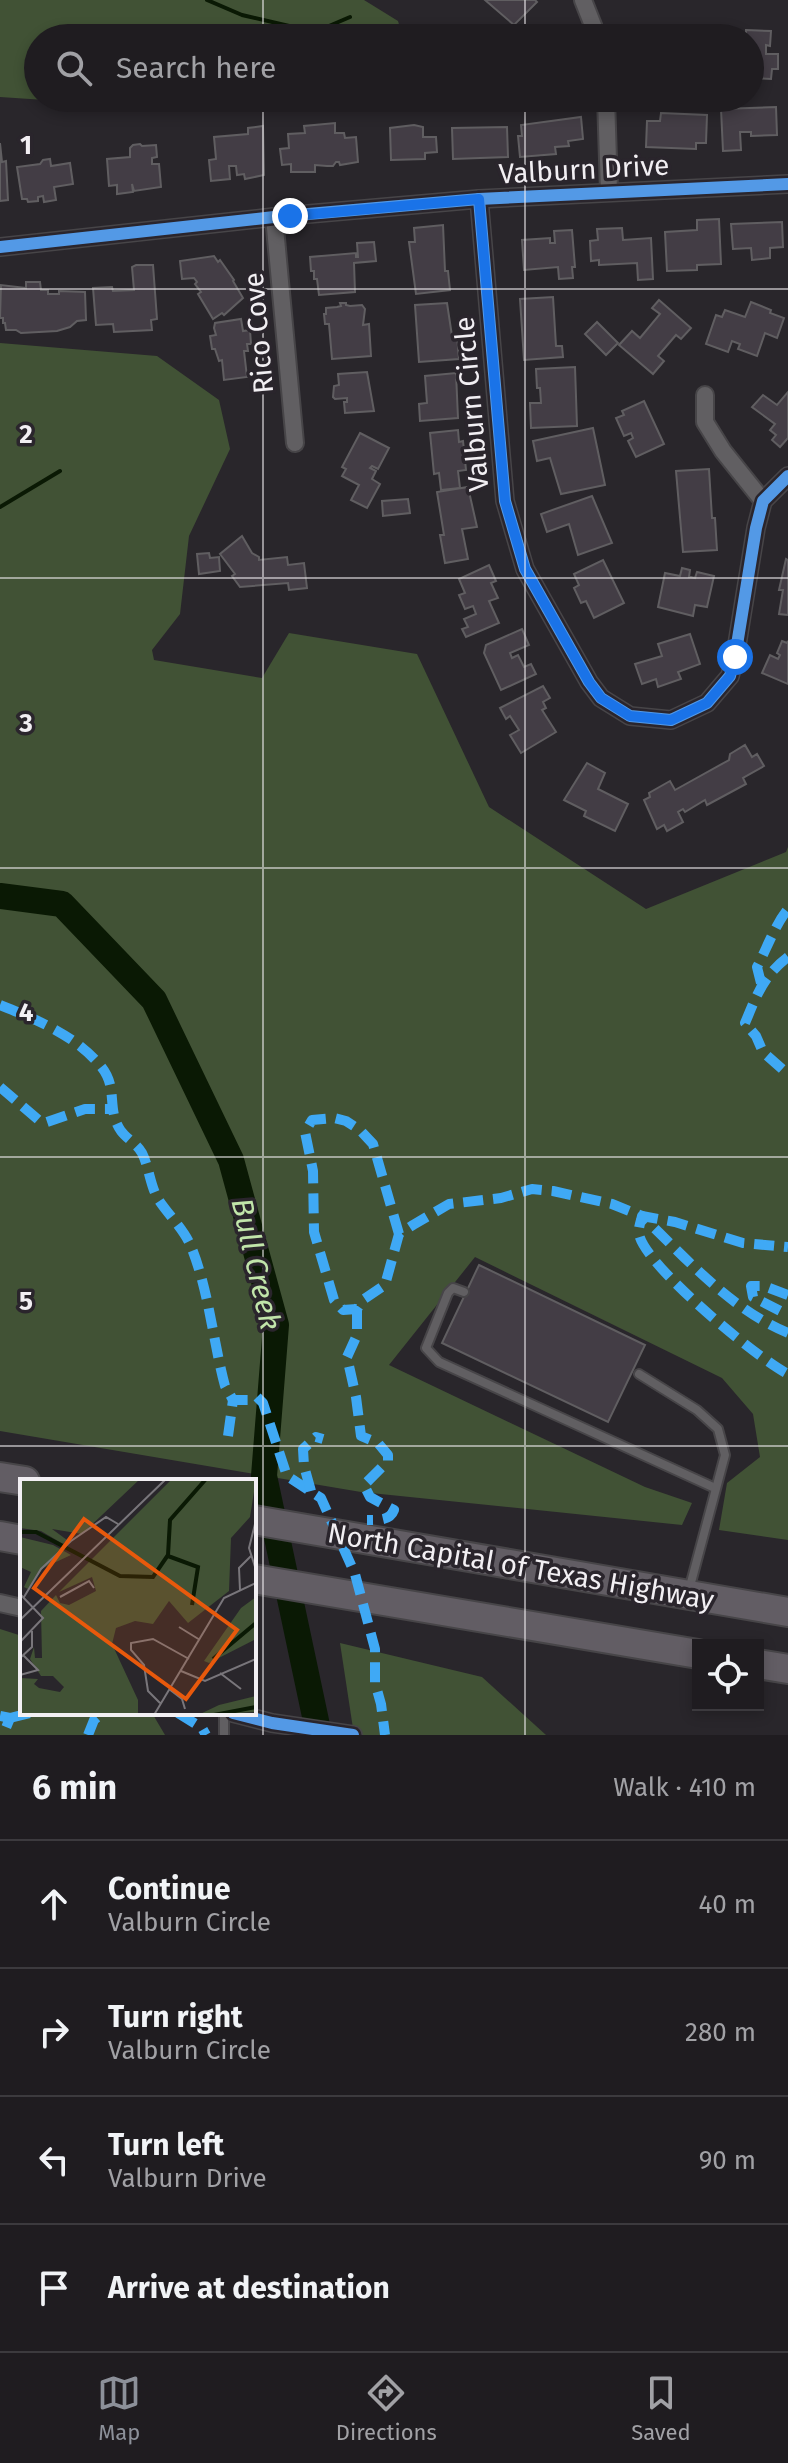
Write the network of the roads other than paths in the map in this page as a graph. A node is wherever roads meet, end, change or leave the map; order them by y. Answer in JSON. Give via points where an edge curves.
{"nodes":[{"id":1,"x":583,"y":0,"type":"edge"},
{"id":2,"x":592,"y":24,"type":"edge"},
{"id":3,"x":606,"y":112,"type":"edge"},
{"id":4,"x":788,"y":184,"type":"edge"},
{"id":5,"x":609,"y":191,"type":"junction"},
{"id":6,"x":479,"y":199,"type":"junction"},
{"id":7,"x":274,"y":217,"type":"junction"},
{"id":8,"x":0,"y":247,"type":"edge"},
{"id":9,"x":705,"y":395,"type":"dead end"},
{"id":10,"x":295,"y":443,"type":"dead end"},
{"id":11,"x":788,"y":476,"type":"edge"},
{"id":12,"x":763,"y":501,"type":"junction"},
{"id":13,"x":464,"y":1292,"type":"dead end"},
{"id":14,"x":639,"y":1374,"type":"dead end"},
{"id":15,"x":0,"y":1477,"type":"edge"},
{"id":16,"x":20,"y":1480,"type":"edge"},
{"id":17,"x":715,"y":1488,"type":"junction"},
{"id":18,"x":256,"y":1520,"type":"edge"},
{"id":19,"x":0,"y":1536,"type":"edge"},
{"id":20,"x":20,"y":1540,"type":"edge"},
{"id":21,"x":256,"y":1579,"type":"edge"},
{"id":22,"x":688,"y":1595,"type":"junction"},
{"id":23,"x":0,"y":1603,"type":"edge"},
{"id":24,"x":20,"y":1608,"type":"edge"},
{"id":25,"x":788,"y":1612,"type":"edge"},
{"id":26,"x":692,"y":1653,"type":"edge"},
{"id":27,"x":764,"y":1665,"type":"edge"},
{"id":28,"x":788,"y":1669,"type":"edge"},
{"id":29,"x":241,"y":1715,"type":"edge"},
{"id":30,"x":353,"y":1735,"type":"edge"}],
"edges":[{"from":1,"to":2,"type":"street"},
{"from":3,"to":5,"type":"street"},
{"from":4,"to":5,"type":"street","name":"Valburn Drive"},
{"from":5,"to":6,"type":"street","name":"Valburn Drive"},
{"from":6,"to":7,"type":"street","name":"Valburn Drive"},
{"from":6,"to":12,"type":"street","name":"Valburn Circle","via":[[505,501],[525,569],[601,698],[630,716],[671,720],[707,703],[730,676]]},
{"from":7,"to":8,"type":"street","name":"Valburn Drive"},
{"from":7,"to":10,"type":"street","name":"Rico Cove"},
{"from":9,"to":12,"type":"street","via":[[705,422]]},
{"from":11,"to":12,"type":"street"},
{"from":13,"to":17,"type":"lane","via":[[453,1288],[448,1293],[426,1348],[439,1362]]},
{"from":14,"to":17,"type":"lane","via":[[718,1429],[725,1455]]},
{"from":15,"to":16,"type":"highway"},
{"from":17,"to":22,"type":"lane"},
{"from":18,"to":22,"type":"highway","name":"North Capital of Texas Highway"},
{"from":19,"to":20,"type":"highway"},
{"from":21,"to":26,"type":"highway","name":"North Capital of Texas Highway"},
{"from":22,"to":25,"type":"highway","name":"North Capital of Texas Highway"},
{"from":23,"to":24,"type":"street"},
{"from":27,"to":28,"type":"highway"},
{"from":29,"to":30,"type":"street"}]}
